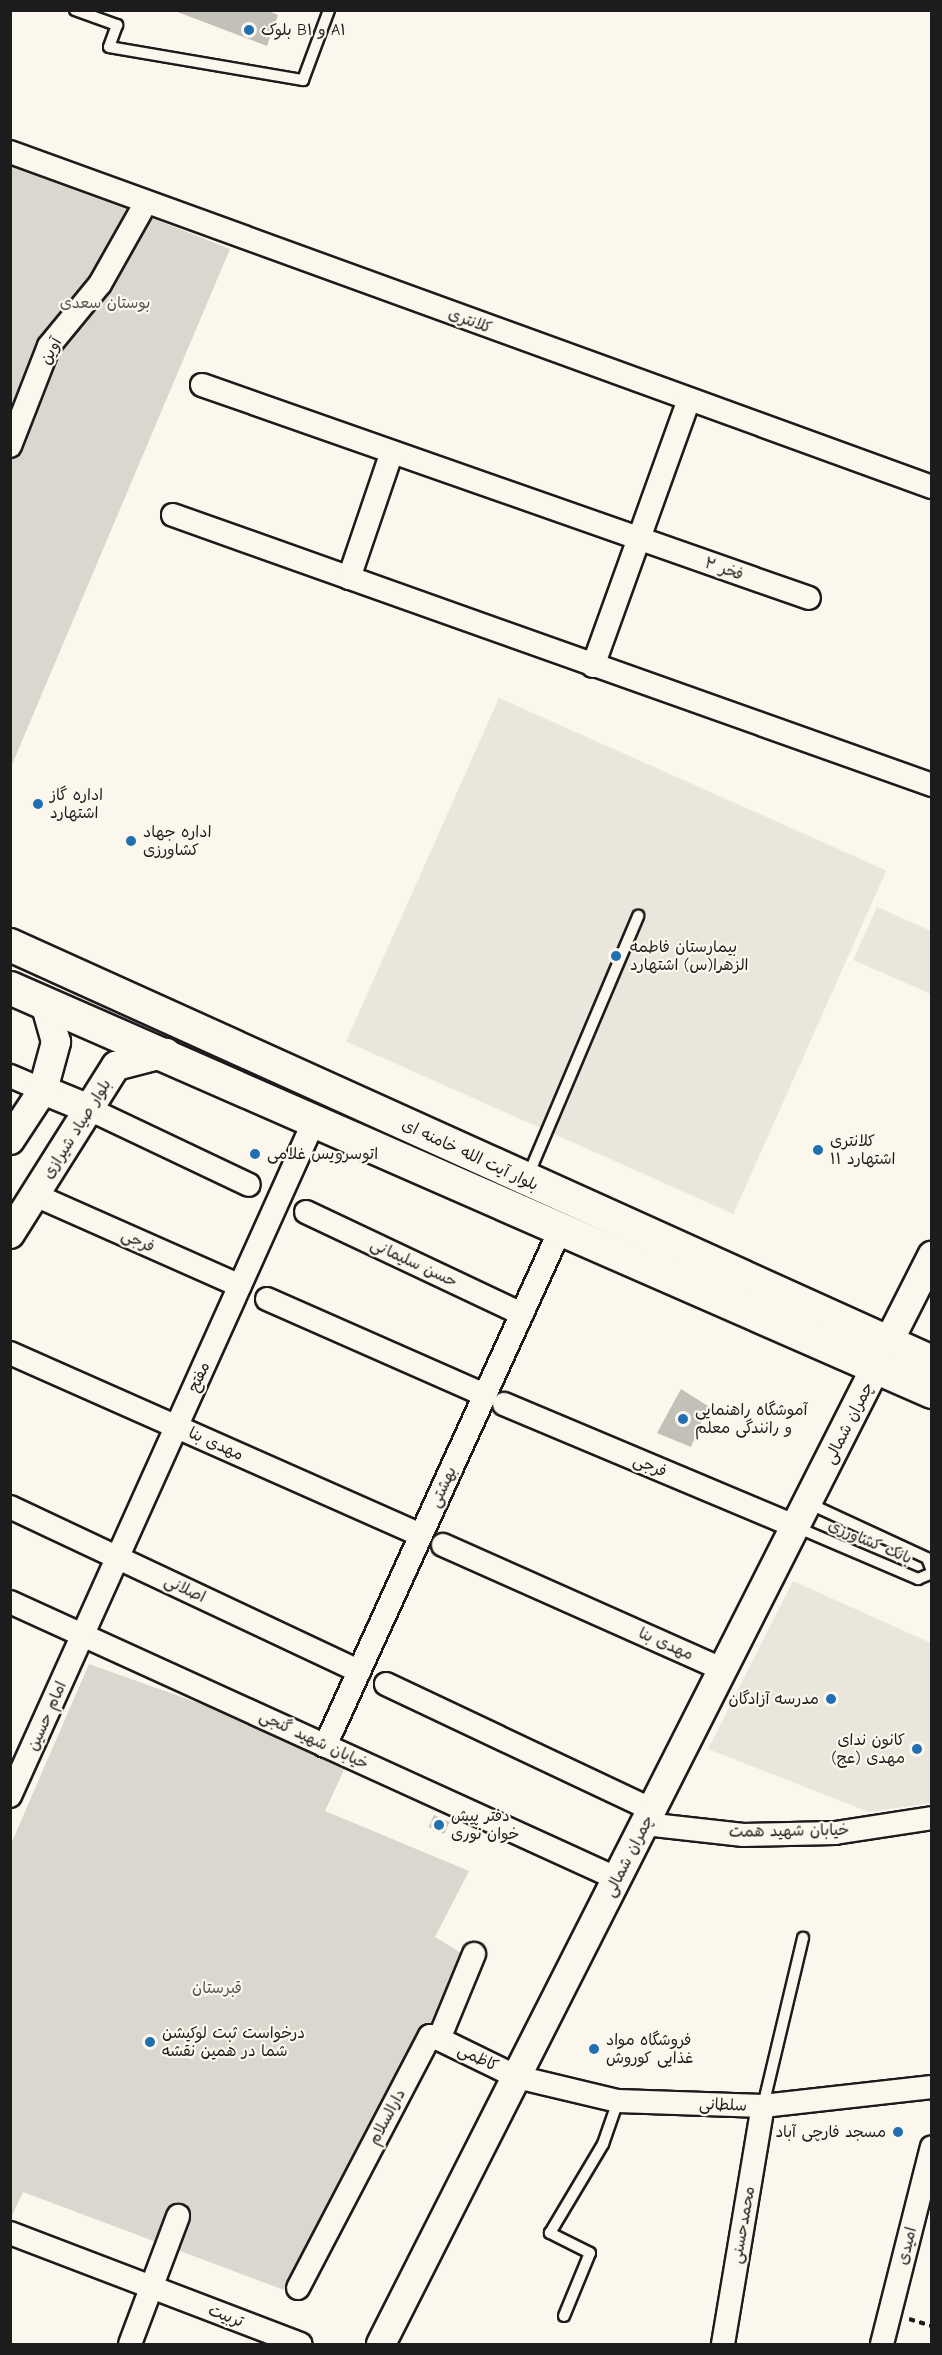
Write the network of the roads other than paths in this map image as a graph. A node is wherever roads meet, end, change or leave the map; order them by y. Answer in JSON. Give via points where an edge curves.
{"nodes":[{"id":1,"x":75,"y":10,"type":"edge"},
{"id":2,"x":329,"y":10,"type":"edge"},
{"id":3,"x":10,"y":152,"type":"edge"},
{"id":4,"x":145,"y":204,"type":"junction"},
{"id":5,"x":202,"y":385,"type":"dead end"},
{"id":6,"x":689,"y":400,"type":"junction"},
{"id":7,"x":10,"y":446,"type":"edge"},
{"id":8,"x":392,"y":452,"type":"junction"},
{"id":9,"x":932,"y":487,"type":"edge"},
{"id":10,"x":173,"y":515,"type":"dead end"},
{"id":11,"x":639,"y":539,"type":"junction"},
{"id":12,"x":349,"y":578,"type":"junction"},
{"id":13,"x":808,"y":598,"type":"dead end"},
{"id":14,"x":593,"y":666,"type":"junction"},
{"id":15,"x":932,"y":785,"type":"edge"},
{"id":16,"x":639,"y":916,"type":"dead end"},
{"id":17,"x":10,"y":945,"type":"edge"},
{"id":18,"x":10,"y":988,"type":"edge"},
{"id":19,"x":45,"y":1003,"type":"junction"},
{"id":20,"x":166,"y":1053,"type":"junction"},
{"id":21,"x":10,"y":1076,"type":"edge"},
{"id":22,"x":43,"y":1090,"type":"junction"},
{"id":23,"x":87,"y":1108,"type":"junction"},
{"id":24,"x":315,"y":1119,"type":"junction"},
{"id":25,"x":10,"y":1140,"type":"edge"},
{"id":26,"x":526,"y":1181,"type":"junction"},
{"id":27,"x":249,"y":1185,"type":"dead end"},
{"id":28,"x":36,"y":1195,"type":"junction"},
{"id":29,"x":306,"y":1212,"type":"dead end"},
{"id":30,"x":561,"y":1228,"type":"junction"},
{"id":31,"x":10,"y":1234,"type":"edge"},
{"id":32,"x":932,"y":1256,"type":"edge"},
{"id":33,"x":240,"y":1286,"type":"junction"},
{"id":34,"x":267,"y":1299,"type":"dead end"},
{"id":35,"x":522,"y":1314,"type":"junction"},
{"id":36,"x":10,"y":1353,"type":"edge"},
{"id":37,"x":883,"y":1356,"type":"junction"},
{"id":38,"x":932,"y":1362,"type":"edge"},
{"id":39,"x":932,"y":1392,"type":"edge"},
{"id":40,"x":495,"y":1400,"type":"junction"},
{"id":41,"x":177,"y":1426,"type":"junction"},
{"id":42,"x":10,"y":1507,"type":"edge"},
{"id":43,"x":802,"y":1515,"type":"junction"},
{"id":44,"x":421,"y":1535,"type":"junction"},
{"id":45,"x":443,"y":1545,"type":"dead end"},
{"id":46,"x":118,"y":1557,"type":"junction"},
{"id":47,"x":932,"y":1572,"type":"edge"},
{"id":48,"x":10,"y":1602,"type":"edge"},
{"id":49,"x":83,"y":1635,"type":"junction"},
{"id":50,"x":724,"y":1670,"type":"junction"},
{"id":51,"x":359,"y":1671,"type":"junction"},
{"id":52,"x":386,"y":1684,"type":"dead end"},
{"id":53,"x":325,"y":1746,"type":"junction"},
{"id":54,"x":10,"y":1796,"type":"edge"},
{"id":55,"x":649,"y":1817,"type":"junction"},
{"id":56,"x":932,"y":1818,"type":"edge"},
{"id":57,"x":618,"y":1879,"type":"junction"},
{"id":58,"x":802,"y":1938,"type":"dead end"},
{"id":59,"x":474,"y":1954,"type":"dead end"},
{"id":60,"x":439,"y":2039,"type":"junction"},
{"id":61,"x":517,"y":2077,"type":"junction"},
{"id":62,"x":932,"y":2086,"type":"edge"},
{"id":63,"x":618,"y":2101,"type":"junction"},
{"id":64,"x":763,"y":2106,"type":"junction"},
{"id":65,"x":932,"y":2147,"type":"edge"},
{"id":66,"x":178,"y":2216,"type":"dead end"},
{"id":67,"x":10,"y":2233,"type":"edge"},
{"id":68,"x":151,"y":2287,"type":"junction"},
{"id":69,"x":298,"y":2288,"type":"dead end"},
{"id":70,"x":564,"y":2316,"type":"dead end"},
{"id":71,"x":130,"y":2344,"type":"edge"},
{"id":72,"x":300,"y":2344,"type":"edge"},
{"id":73,"x":383,"y":2344,"type":"edge"},
{"id":74,"x":723,"y":2344,"type":"edge"},
{"id":75,"x":882,"y":2344,"type":"edge"}],
"edges":[{"from":1,"to":2,"type":"lane","via":[[117,25],[109,47],[303,80]]},
{"from":3,"to":4,"type":"street","name":"کلانتری"},
{"from":4,"to":6,"type":"street","name":"کلانتری"},
{"from":4,"to":7,"type":"street","name":"آوین","via":[[100,284],[50,346]]},
{"from":5,"to":8,"type":"street","name":"فخر ۲"},
{"from":6,"to":9,"type":"street","name":"کلانتری"},
{"from":6,"to":11,"type":"street"},
{"from":8,"to":11,"type":"street","name":"فخر ۲"},
{"from":8,"to":12,"type":"street"},
{"from":10,"to":12,"type":"street"},
{"from":11,"to":13,"type":"street","name":"فخر ۲"},
{"from":11,"to":14,"type":"street"},
{"from":12,"to":14,"type":"street"},
{"from":14,"to":15,"type":"street"},
{"from":16,"to":26,"type":"lane"},
{"from":17,"to":26,"type":"main road","name":"بلوار آیت الله خامنه ای"},
{"from":18,"to":19,"type":"main road","name":"بلوار آیت الله خامنه ای"},
{"from":19,"to":20,"type":"main road","name":"بلوار آیت الله خامنه ای"},
{"from":19,"to":22,"type":"street","via":[[56,1042]]},
{"from":20,"to":23,"type":"street","name":"بلوار صیاد شیرازی","via":[[116,1066]]},
{"from":20,"to":24,"type":"main road","name":"بلوار آیت الله خامنه ای"},
{"from":21,"to":22,"type":"street"},
{"from":22,"to":23,"type":"street"},
{"from":22,"to":25,"type":"street"},
{"from":23,"to":27,"type":"street"},
{"from":23,"to":28,"type":"street","name":"بلوار صیاد شیرازی"},
{"from":24,"to":30,"type":"main road","name":"بلوار آیت الله خامنه ای"},
{"from":24,"to":33,"type":"street","name":"مفتح"},
{"from":26,"to":37,"type":"main road","name":"بلوار آیت الله خامنه ای"},
{"from":28,"to":31,"type":"street","name":"بلوار صیاد شیرازی"},
{"from":28,"to":33,"type":"street","name":"فرجی"},
{"from":29,"to":35,"type":"street","name":"حسن سلیمانی"},
{"from":30,"to":35,"type":"street","name":"بهشتی"},
{"from":30,"to":37,"type":"main road","name":"بلوار آیت الله خامنه ای"},
{"from":32,"to":37,"type":"street","name":"چمران شمالی"},
{"from":33,"to":41,"type":"street","name":"مفتح"},
{"from":34,"to":40,"type":"street","name":"فرجی"},
{"from":35,"to":40,"type":"street","name":"بهشتی"},
{"from":36,"to":41,"type":"street","name":"مهدی بنا"},
{"from":37,"to":38,"type":"main road","name":"بلوار آیت الله خامنه ای"},
{"from":37,"to":39,"type":"main road","name":"بلوار آیت الله خامنه ای"},
{"from":37,"to":43,"type":"street","name":"چمران شمالی"},
{"from":40,"to":43,"type":"street","name":"فرجی"},
{"from":40,"to":44,"type":"street","name":"بهشتی"},
{"from":41,"to":44,"type":"street","name":"مهدی بنا"},
{"from":41,"to":46,"type":"street","name":"مفتح"},
{"from":42,"to":46,"type":"street","name":"اصلانی"},
{"from":43,"to":47,"type":"lane","name":"بانک کشاورزی","via":[[927,1558]]},
{"from":43,"to":47,"type":"lane","name":"بانک کشاورزی","via":[[918,1579]]},
{"from":43,"to":50,"type":"street","name":"چمران شمالی"},
{"from":44,"to":51,"type":"street","name":"بهشتی"},
{"from":45,"to":50,"type":"street","name":"مهدی بنا"},
{"from":46,"to":49,"type":"street","name":"مفتح"},
{"from":46,"to":51,"type":"street","name":"اصلانی"},
{"from":48,"to":49,"type":"street","name":"خیابان شهید گنجی"},
{"from":49,"to":53,"type":"street","name":"خیابان شهید گنجی"},
{"from":49,"to":54,"type":"street","name":"امام حسین"},
{"from":50,"to":55,"type":"street","name":"چمران شمالی"},
{"from":51,"to":53,"type":"street","name":"بهشتی"},
{"from":52,"to":55,"type":"street"},
{"from":53,"to":57,"type":"street","name":"خیابان شهید گنجی"},
{"from":55,"to":56,"type":"street","name":"خیابان شهید همت","via":[[743,1835],[835,1833]]},
{"from":55,"to":57,"type":"street","name":"چمران شمالی"},
{"from":57,"to":61,"type":"street","name":"چمران شمالی"},
{"from":58,"to":64,"type":"lane"},
{"from":59,"to":60,"type":"street","name":"دارالسلام"},
{"from":60,"to":61,"type":"street","name":"کاظمی"},
{"from":60,"to":69,"type":"street","name":"دارالسلام","via":[[430,2036]]},
{"from":61,"to":63,"type":"street","name":"سلطانی"},
{"from":61,"to":73,"type":"street","name":"چمران شمالی"},
{"from":62,"to":64,"type":"street","name":"سلطانی"},
{"from":63,"to":64,"type":"street","name":"سلطانی"},
{"from":63,"to":70,"type":"lane","via":[[603,2145],[550,2233],[590,2253]]},
{"from":64,"to":74,"type":"street","name":"محمدحسنی"},
{"from":65,"to":75,"type":"street","name":"امیدی"},
{"from":66,"to":68,"type":"street"},
{"from":67,"to":68,"type":"street","name":"تربیت"},
{"from":68,"to":71,"type":"street"},
{"from":68,"to":72,"type":"street","name":"تربیت"}]}
